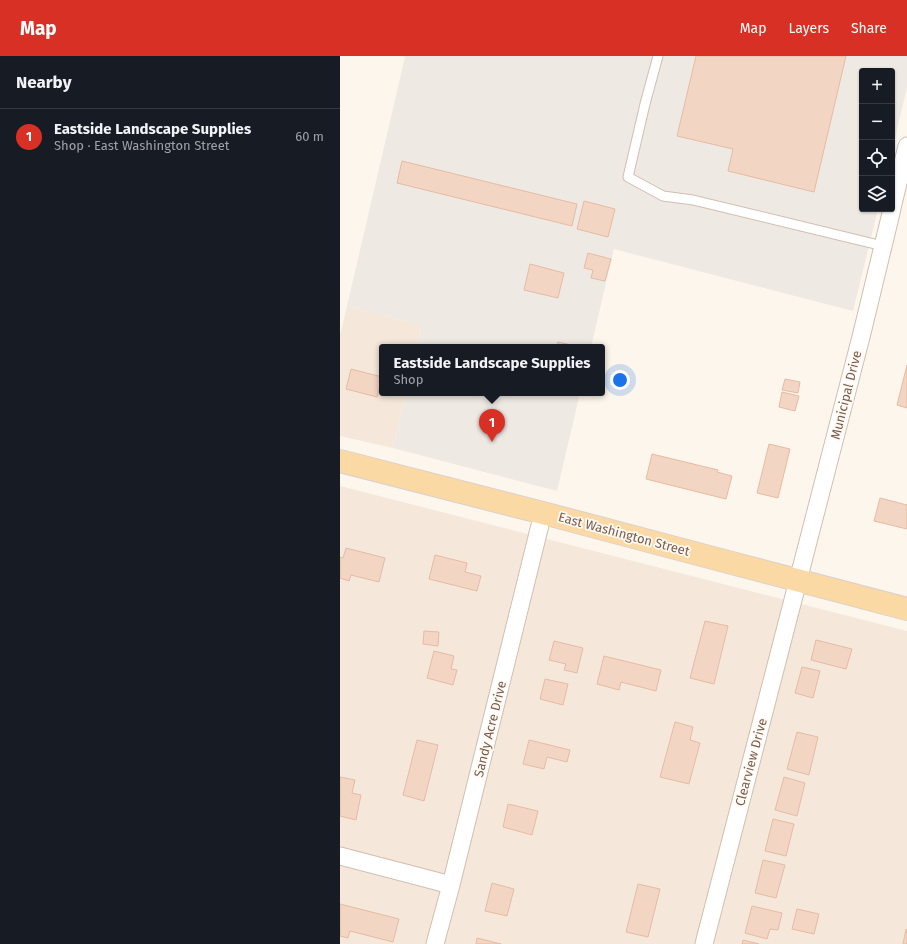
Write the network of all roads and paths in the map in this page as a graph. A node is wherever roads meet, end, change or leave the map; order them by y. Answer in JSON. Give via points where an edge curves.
{"nodes":[{"id":1,"x":658,"y":56,"type":"edge"},
{"id":2,"x":907,"y":146,"type":"edge"},
{"id":3,"x":895,"y":196,"type":"edge"},
{"id":4,"x":891,"y":212,"type":"edge"},
{"id":5,"x":883,"y":246,"type":"junction"},
{"id":6,"x":340,"y":461,"type":"edge"},
{"id":7,"x":543,"y":513,"type":"junction"},
{"id":8,"x":798,"y":581,"type":"junction"},
{"id":9,"x":907,"y":609,"type":"edge"},
{"id":10,"x":340,"y":856,"type":"edge"},
{"id":11,"x":451,"y":885,"type":"junction"},
{"id":12,"x":434,"y":944,"type":"edge"},
{"id":13,"x":704,"y":944,"type":"edge"}],
"edges":[{"from":1,"to":5,"type":"lane","via":[[628,177],[663,196],[700,202]]},
{"from":2,"to":3,"type":"street","name":"Municipal Drive"},
{"from":4,"to":5,"type":"street","name":"Municipal Drive"},
{"from":5,"to":8,"type":"street","name":"Municipal Drive"},
{"from":6,"to":7,"type":"main road","name":"East Washington Street"},
{"from":7,"to":8,"type":"main road","name":"East Washington Street"},
{"from":7,"to":11,"type":"street","name":"Sandy Acre Drive"},
{"from":8,"to":9,"type":"main road","name":"East Washington Street"},
{"from":8,"to":13,"type":"street","name":"Clearview Drive"},
{"from":10,"to":11,"type":"street"},
{"from":11,"to":12,"type":"street","name":"Sandy Acre Drive"}]}
